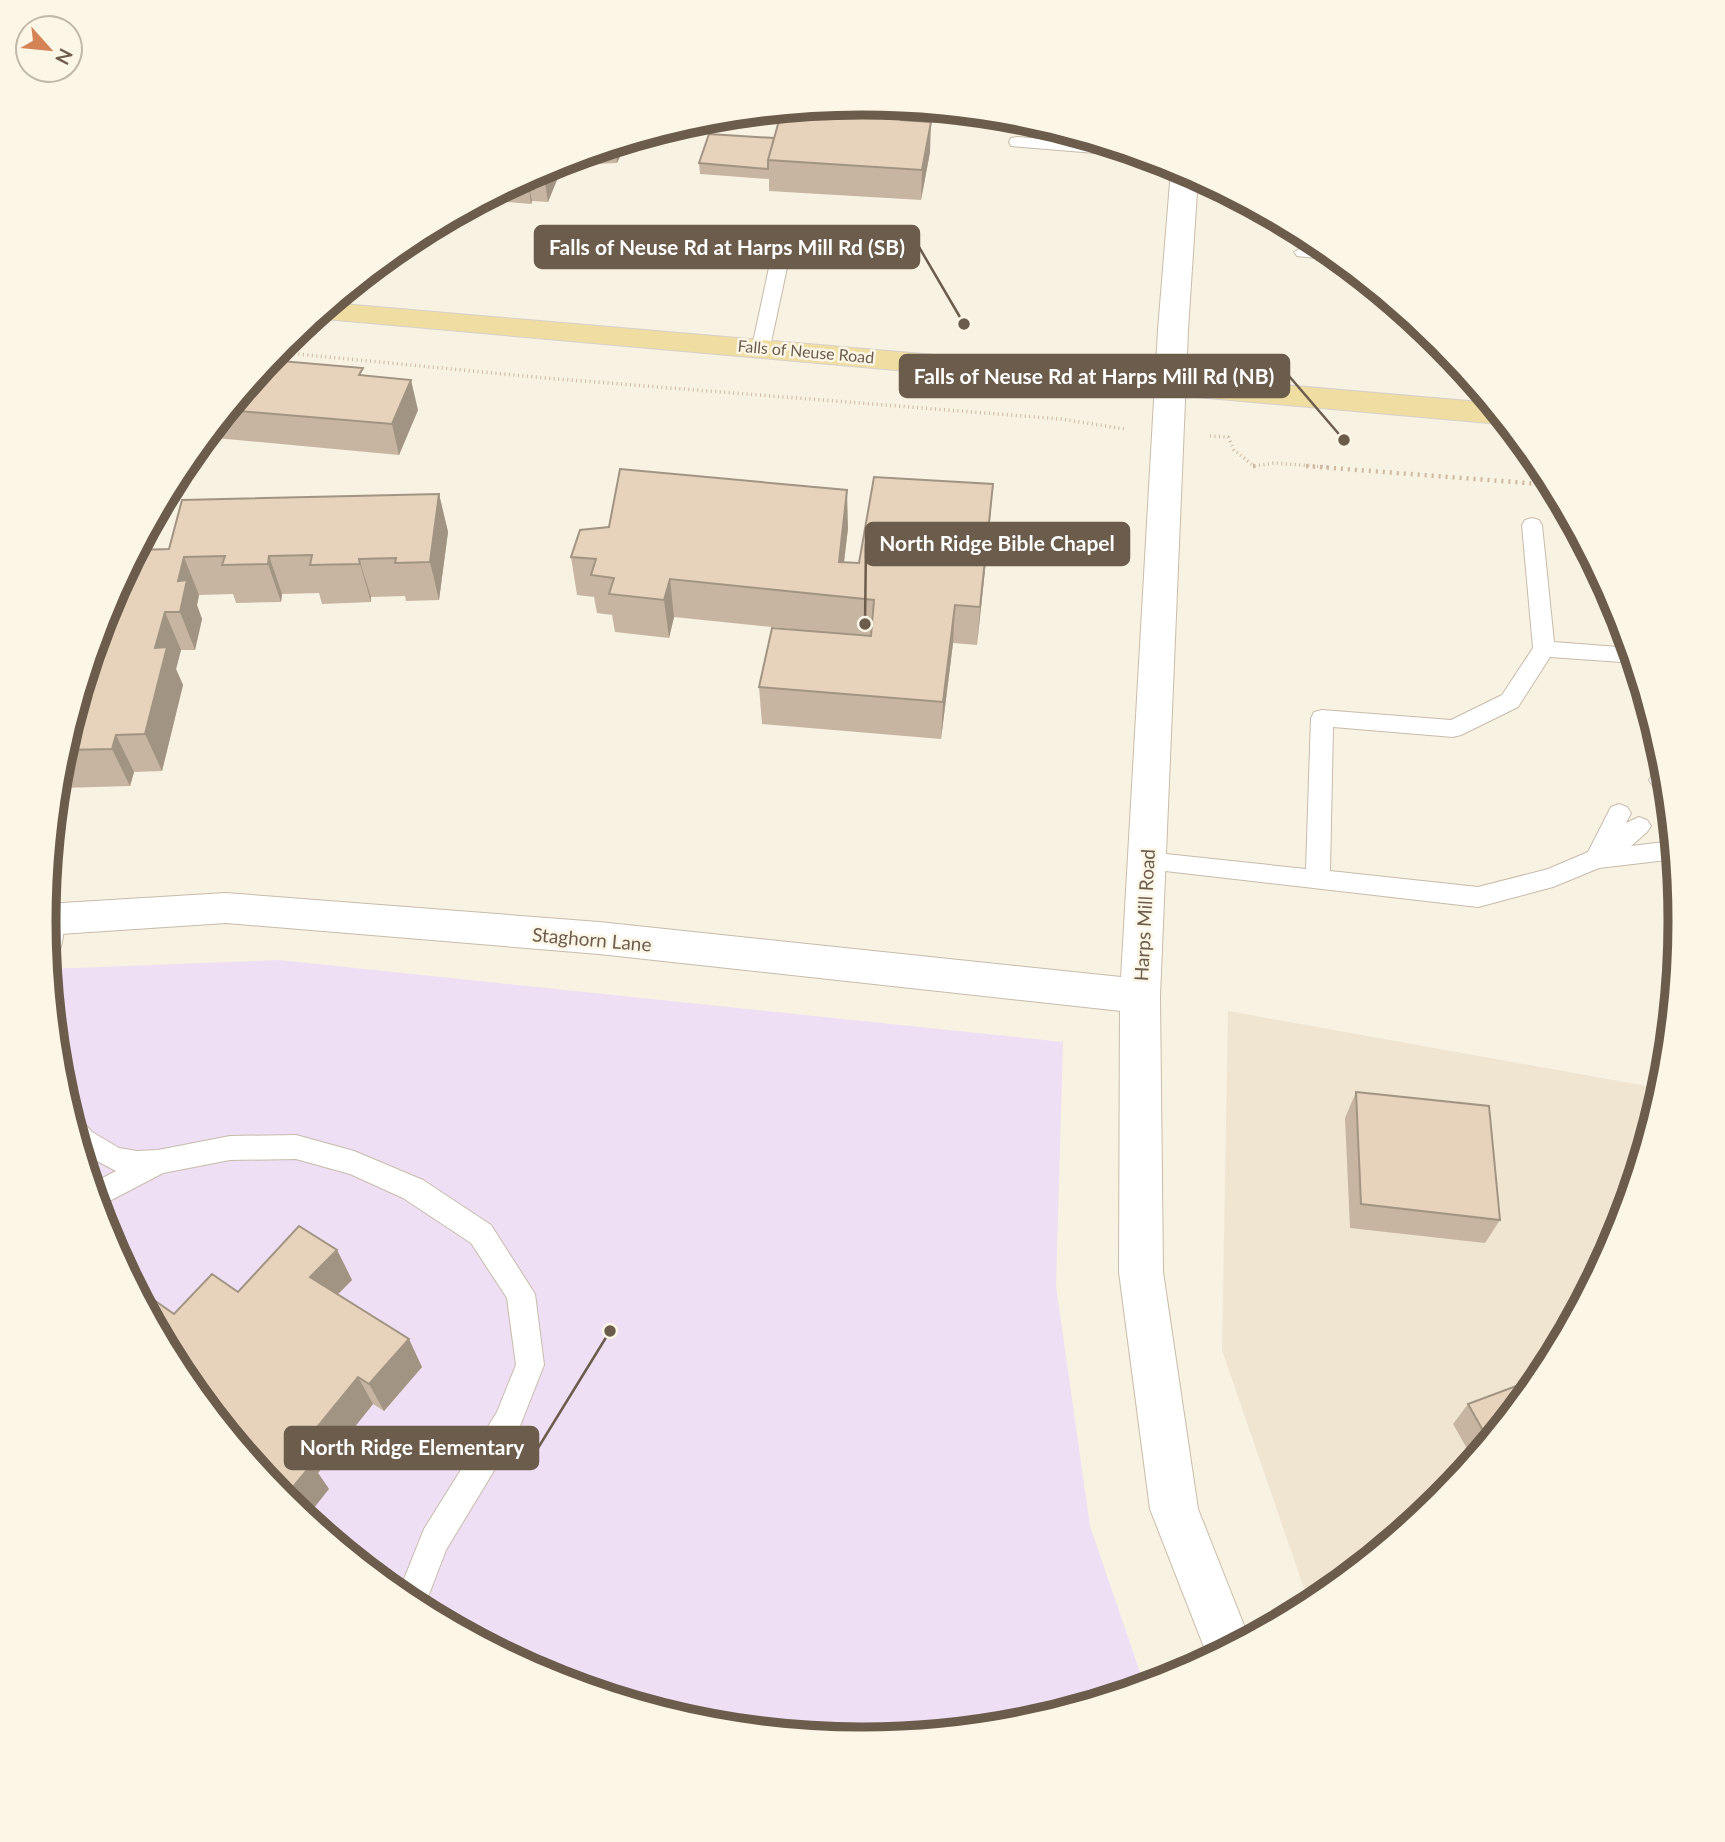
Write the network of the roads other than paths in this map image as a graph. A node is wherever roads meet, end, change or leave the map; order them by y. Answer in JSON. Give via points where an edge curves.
{"nodes":[{"id":1,"x":1017,"y":142,"type":"dead end"},
{"id":2,"x":1091,"y":148,"type":"edge"},
{"id":3,"x":1184,"y":182,"type":"edge"},
{"id":4,"x":769,"y":239,"type":"dead end"},
{"id":5,"x":1303,"y":252,"type":"dead end"},
{"id":6,"x":1316,"y":254,"type":"edge"},
{"id":7,"x":334,"y":312,"type":"edge"},
{"id":8,"x":761,"y":347,"type":"junction"},
{"id":9,"x":1171,"y":384,"type":"junction"},
{"id":10,"x":1488,"y":413,"type":"edge"},
{"id":11,"x":1532,"y":525,"type":"dead end"},
{"id":12,"x":1544,"y":649,"type":"junction"},
{"id":13,"x":1624,"y":655,"type":"edge"},
{"id":14,"x":1629,"y":819,"type":"dead end"},
{"id":15,"x":1665,"y":851,"type":"edge"},
{"id":16,"x":1597,"y":859,"type":"junction"},
{"id":17,"x":1147,"y":861,"type":"junction"},
{"id":18,"x":1318,"y":879,"type":"junction"},
{"id":19,"x":56,"y":930,"type":"edge"},
{"id":20,"x":1140,"y":996,"type":"junction"},
{"id":21,"x":87,"y":1142,"type":"edge"},
{"id":22,"x":158,"y":1162,"type":"junction"},
{"id":23,"x":103,"y":1191,"type":"edge"},
{"id":24,"x":414,"y":1592,"type":"edge"},
{"id":25,"x":1226,"y":1640,"type":"edge"}],
"edges":[{"from":1,"to":2,"type":"lane"},
{"from":3,"to":9,"type":"street","name":"Harps Mill Road"},
{"from":4,"to":8,"type":"lane","via":[[779,264]]},
{"from":5,"to":6,"type":"lane"},
{"from":7,"to":8,"type":"main road","name":"Falls of Neuse Road"},
{"from":8,"to":9,"type":"main road","name":"Falls of Neuse Road"},
{"from":9,"to":10,"type":"main road","name":"Falls of Neuse Road"},
{"from":9,"to":17,"type":"street","name":"Harps Mill Road"},
{"from":11,"to":12,"type":"lane"},
{"from":12,"to":13,"type":"lane"},
{"from":12,"to":18,"type":"lane","via":[[1510,701],[1453,729],[1322,718]]},
{"from":14,"to":16,"type":"lane"},
{"from":15,"to":16,"type":"lane"},
{"from":16,"to":18,"type":"lane","via":[[1553,877],[1478,897]]},
{"from":17,"to":18,"type":"lane"},
{"from":17,"to":20,"type":"street","name":"Harps Mill Road"},
{"from":19,"to":20,"type":"street","name":"Staghorn Lane","via":[[226,908],[599,938]]},
{"from":20,"to":25,"type":"street","name":"Harps Mill Road","via":[[1143,1285],[1174,1509]]},
{"from":21,"to":22,"type":"lane","via":[[115,1159]]},
{"from":22,"to":23,"type":"lane"},
{"from":22,"to":24,"type":"lane","via":[[230,1148],[296,1146],[354,1163],[413,1189],[481,1234],[522,1294],[530,1365],[508,1421],[435,1540]]}]}
